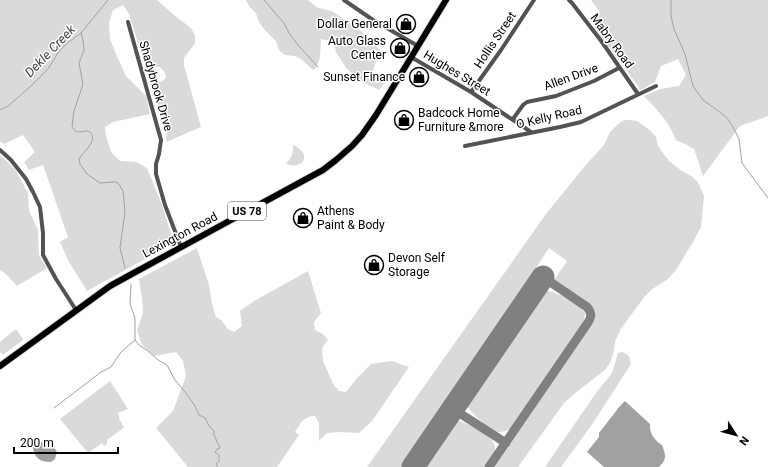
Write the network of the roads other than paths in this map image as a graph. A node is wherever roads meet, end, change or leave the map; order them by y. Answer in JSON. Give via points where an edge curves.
{"nodes":[{"id":1,"x":344,"y":0,"type":"edge"},
{"id":2,"x":446,"y":0,"type":"edge"},
{"id":3,"x":534,"y":0,"type":"edge"},
{"id":4,"x":569,"y":0,"type":"edge"},
{"id":5,"x":128,"y":22,"type":"dead end"},
{"id":6,"x":418,"y":46,"type":"junction"},
{"id":7,"x":411,"y":57,"type":"junction"},
{"id":8,"x":619,"y":68,"type":"junction"},
{"id":9,"x":656,"y":86,"type":"dead end"},
{"id":10,"x":471,"y":92,"type":"junction"},
{"id":11,"x":638,"y":94,"type":"junction"},
{"id":12,"x":513,"y":120,"type":"junction"},
{"id":13,"x":532,"y":132,"type":"junction"},
{"id":14,"x":465,"y":146,"type":"dead end"},
{"id":15,"x":0,"y":150,"type":"edge"},
{"id":16,"x":181,"y":247,"type":"junction"},
{"id":17,"x":76,"y":310,"type":"junction"},
{"id":18,"x":0,"y":366,"type":"edge"}],
"edges":[{"from":1,"to":6,"type":"street"},
{"from":2,"to":6,"type":"highway","name":"Lexington Road","number":"US 78"},
{"from":3,"to":10,"type":"street","name":"Hollis Street"},
{"from":4,"to":8,"type":"street","name":"Mabry Road"},
{"from":5,"to":16,"type":"street","name":"Shadybrook Drive","via":[[160,140],[156,174]]},
{"from":6,"to":7,"type":"highway","name":"Lexington Road","number":"US 78"},
{"from":7,"to":10,"type":"street","name":"Hughes Street"},
{"from":7,"to":16,"type":"highway","name":"Lexington Road","number":"US 78","via":[[369,125],[352,146],[336,160],[318,173]]},
{"from":8,"to":11,"type":"street","name":"Mabry Road"},
{"from":8,"to":12,"type":"street","name":"Allen Drive","via":[[556,96],[527,102]]},
{"from":9,"to":11,"type":"street","name":"O Kelly Road"},
{"from":10,"to":12,"type":"street","name":"Hughes Street"},
{"from":11,"to":13,"type":"street","name":"O Kelly Road","via":[[581,122]]},
{"from":12,"to":13,"type":"street","name":"Hughes Street"},
{"from":13,"to":14,"type":"street","name":"O Kelly Road"},
{"from":15,"to":17,"type":"street","via":[[26,179],[33,192],[40,207],[44,255]]},
{"from":16,"to":17,"type":"highway","name":"Lexington Road","number":"US 78","via":[[121,280]]},
{"from":17,"to":18,"type":"highway","number":"US 78"}]}
